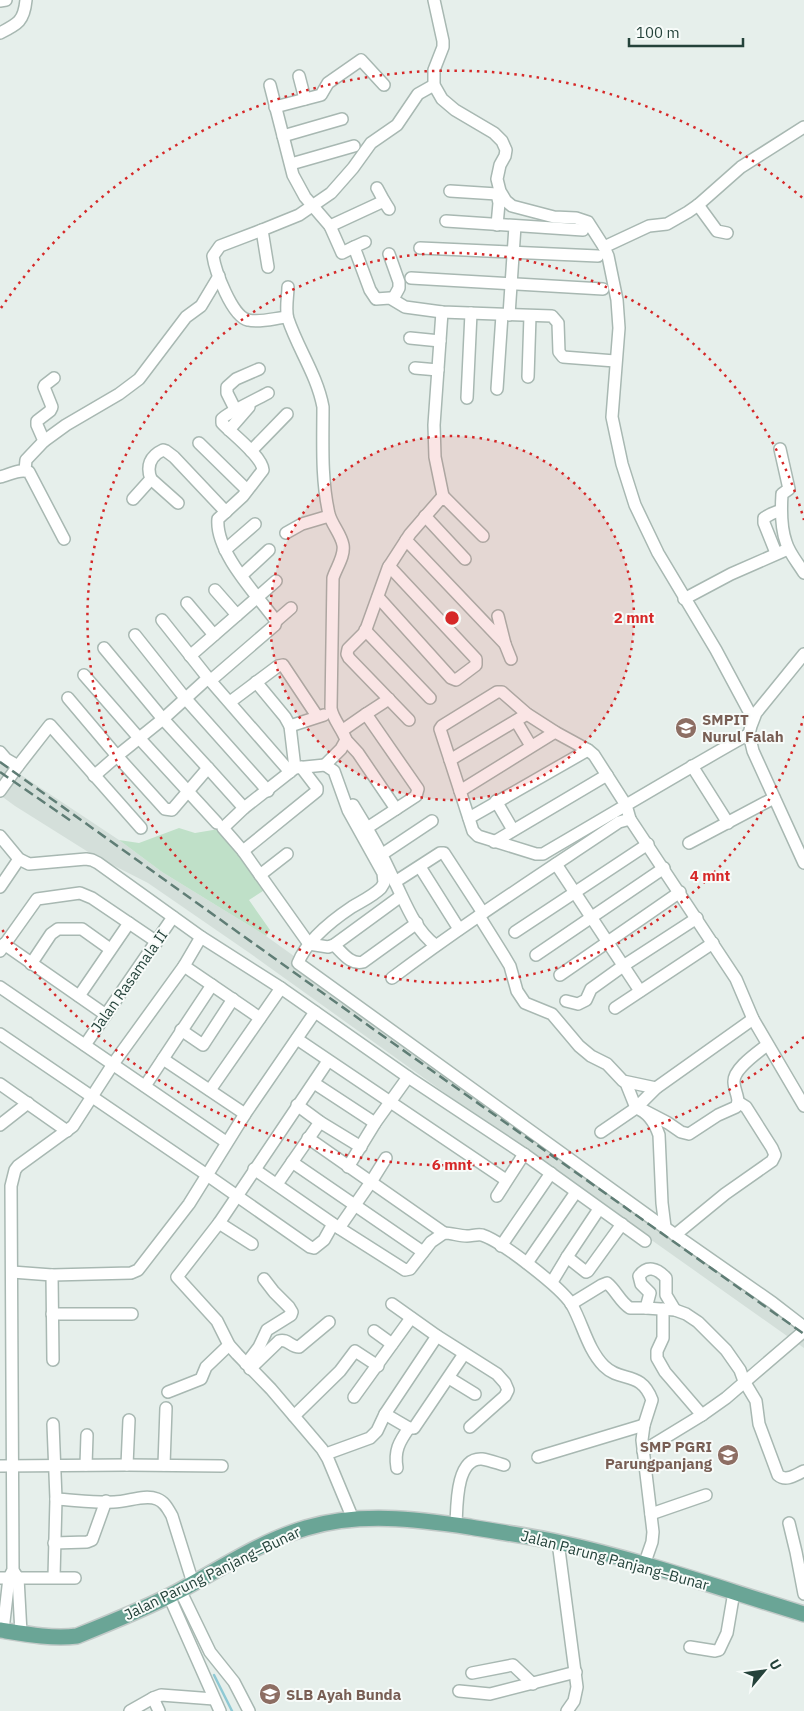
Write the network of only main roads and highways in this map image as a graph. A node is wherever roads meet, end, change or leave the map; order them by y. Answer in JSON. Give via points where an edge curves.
{"nodes":[{"id":1,"x":804,"y":1614,"type":"edge"},
{"id":2,"x":2,"y":1630,"type":"edge"}],
"edges":[{"from":1,"to":2,"type":"main road","name":"Jalan Parung Panjang–Bunar","via":[[558,1542],[456,1525],[400,1519],[353,1519],[306,1528],[276,1539],[181,1590],[77,1636]]}]}
